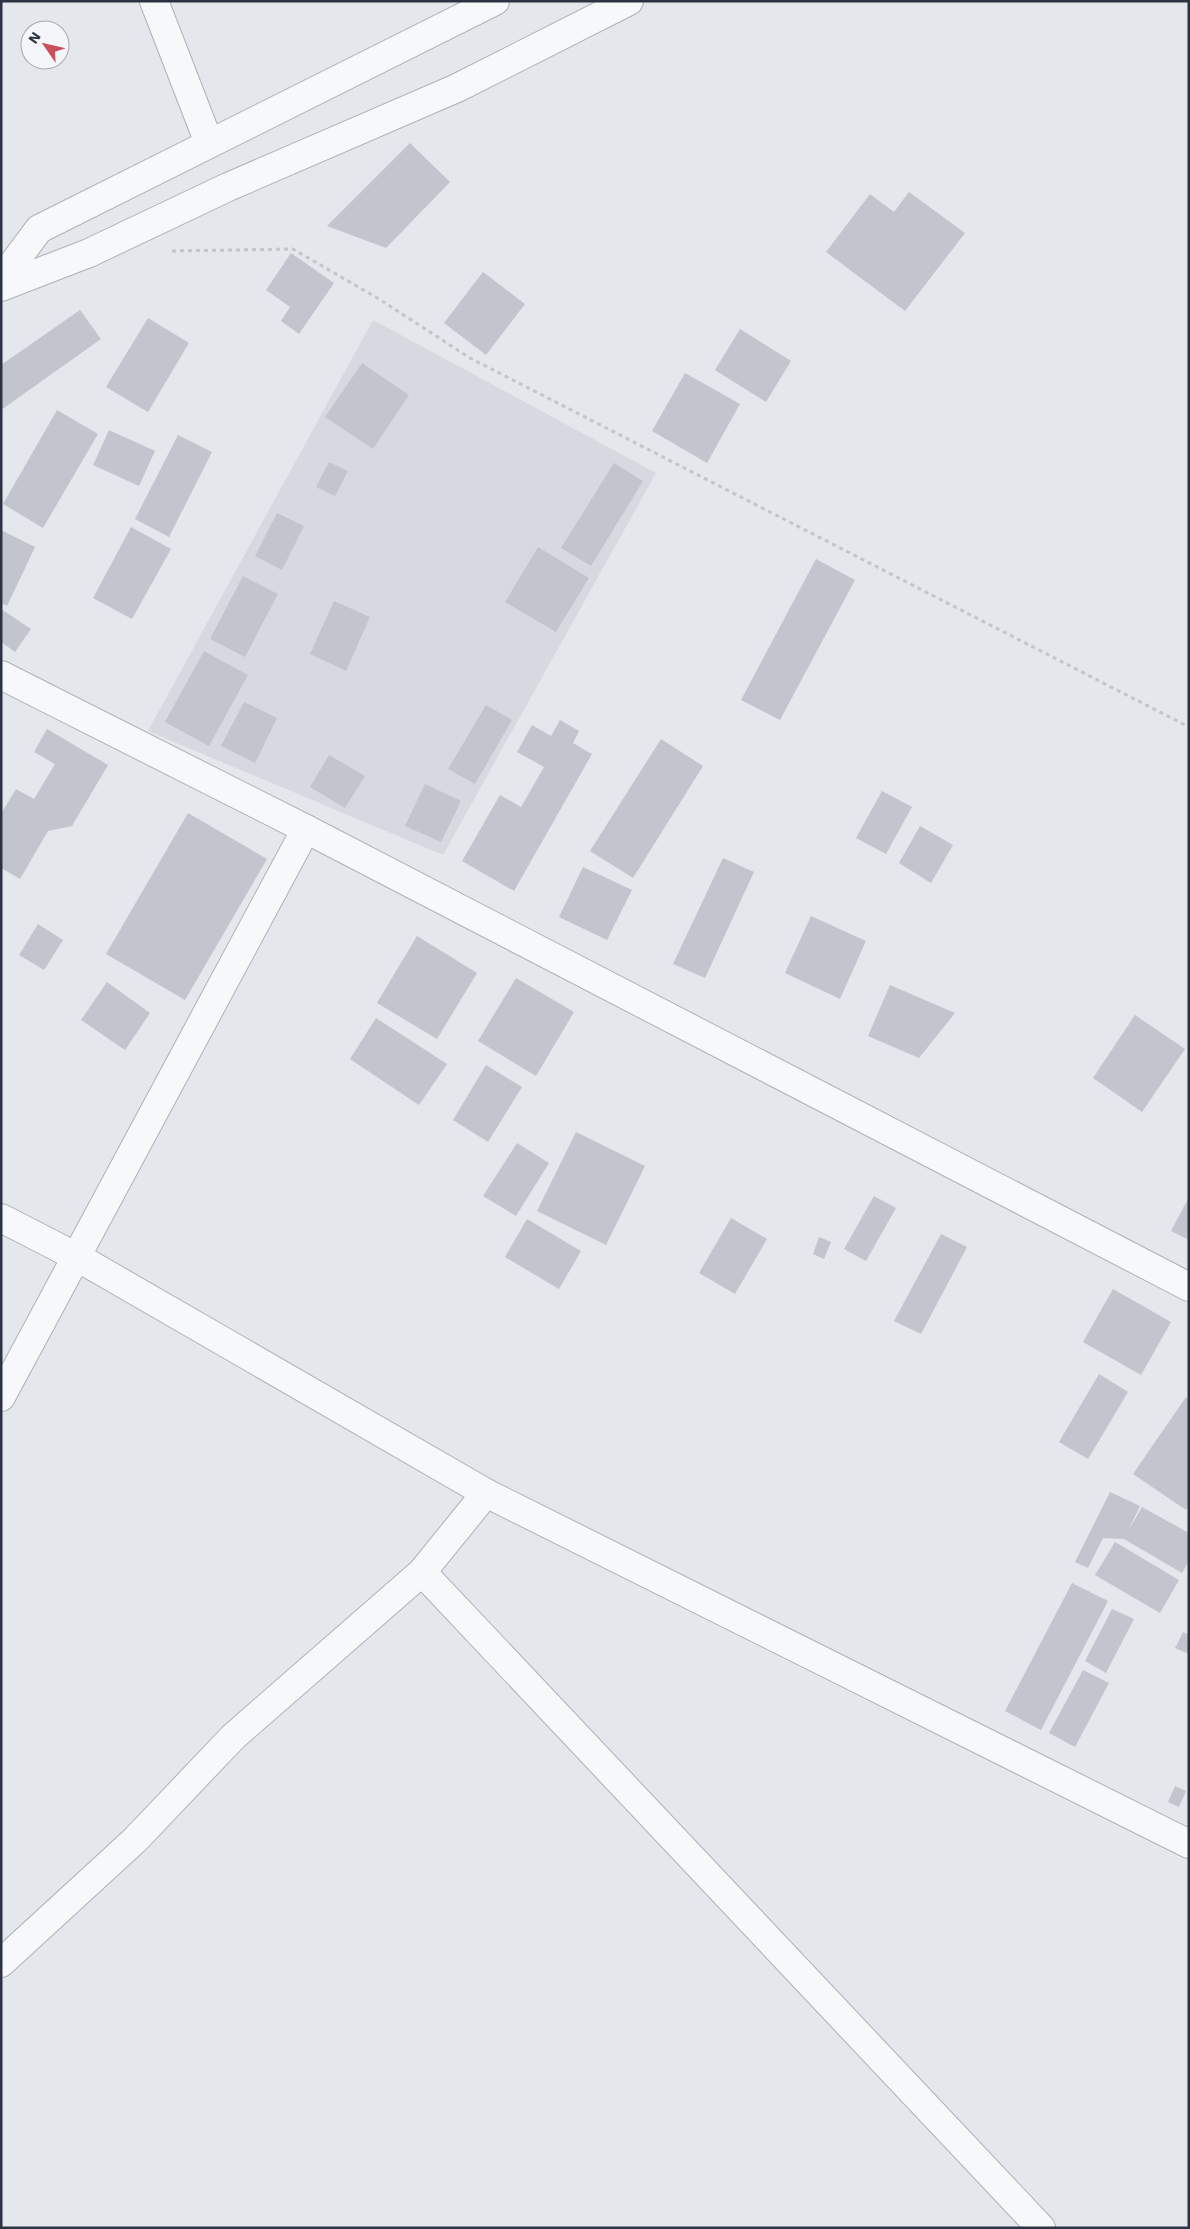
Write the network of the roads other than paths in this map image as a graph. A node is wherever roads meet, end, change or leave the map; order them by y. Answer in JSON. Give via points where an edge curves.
{"nodes":[{"id":1,"x":154,"y":1,"type":"edge"},
{"id":2,"x":495,"y":1,"type":"edge"},
{"id":3,"x":629,"y":1,"type":"edge"},
{"id":4,"x":209,"y":143,"type":"junction"},
{"id":5,"x":1,"y":280,"type":"edge"},
{"id":6,"x":1,"y":287,"type":"edge"},
{"id":7,"x":1,"y":675,"type":"edge"},
{"id":8,"x":306,"y":829,"type":"junction"},
{"id":9,"x":1,"y":1218,"type":"edge"},
{"id":10,"x":77,"y":1257,"type":"junction"},
{"id":11,"x":1189,"y":1287,"type":"edge"},
{"id":12,"x":1,"y":1397,"type":"edge"},
{"id":13,"x":486,"y":1493,"type":"junction"},
{"id":14,"x":422,"y":1572,"type":"junction"},
{"id":15,"x":1189,"y":1844,"type":"edge"},
{"id":16,"x":1,"y":1963,"type":"edge"},
{"id":17,"x":1041,"y":2228,"type":"edge"}],
"edges":[{"from":1,"to":4,"type":"street"},
{"from":2,"to":4,"type":"street"},
{"from":3,"to":6,"type":"street","via":[[457,88],[228,187],[89,253]]},
{"from":4,"to":5,"type":"street","via":[[39,230]]},
{"from":7,"to":8,"type":"street"},
{"from":8,"to":10,"type":"street"},
{"from":8,"to":11,"type":"street"},
{"from":9,"to":10,"type":"street"},
{"from":10,"to":12,"type":"street"},
{"from":10,"to":13,"type":"street"},
{"from":13,"to":14,"type":"street"},
{"from":13,"to":15,"type":"street"},
{"from":14,"to":16,"type":"street","via":[[233,1737],[135,1840]]},
{"from":14,"to":17,"type":"street"}]}
